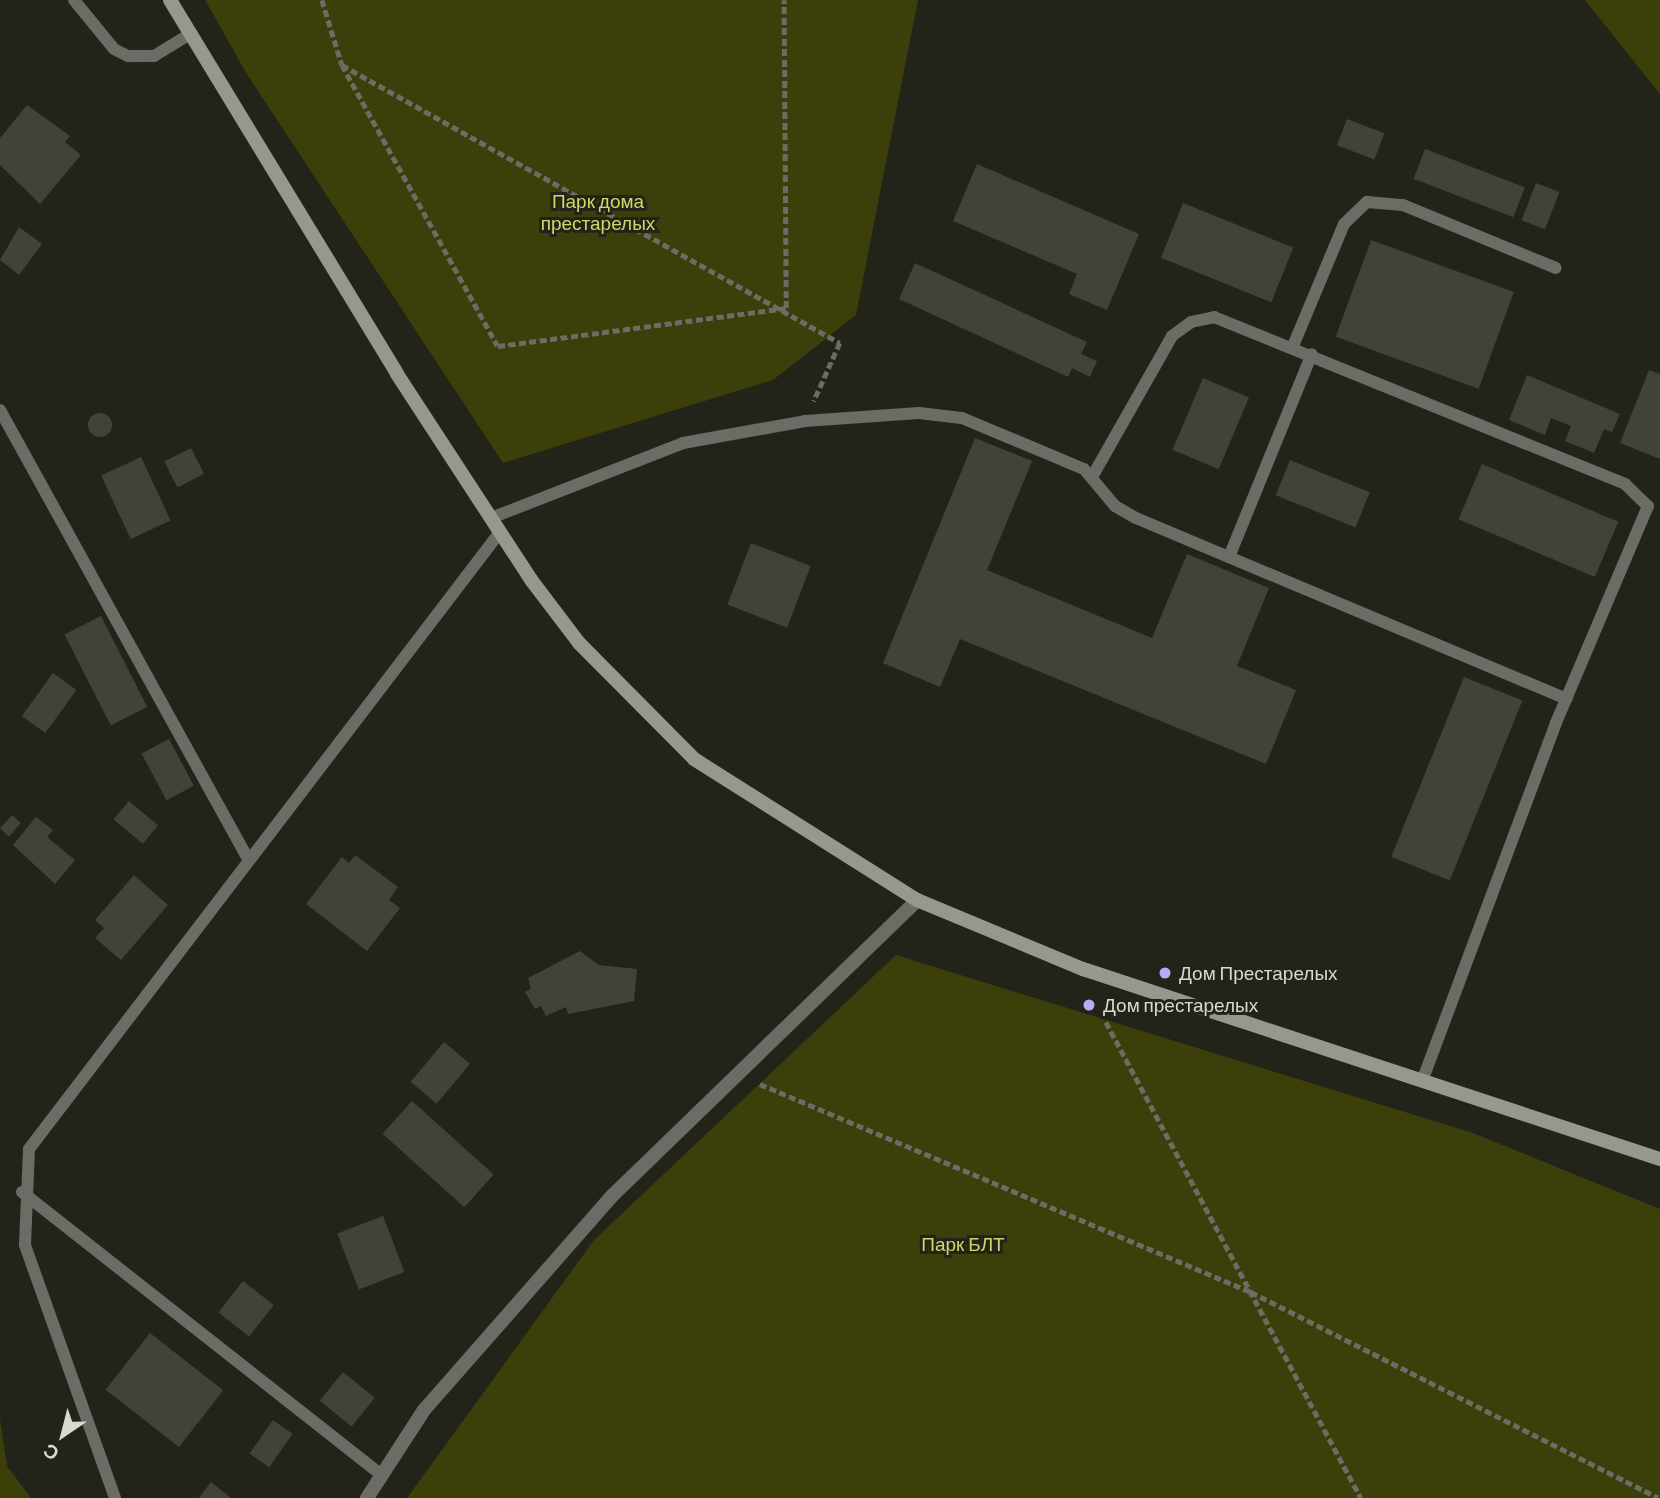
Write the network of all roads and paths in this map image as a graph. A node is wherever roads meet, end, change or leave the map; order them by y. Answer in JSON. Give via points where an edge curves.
{"nodes":[{"id":1,"x":74,"y":0,"type":"edge"},
{"id":2,"x":170,"y":0,"type":"edge"},
{"id":3,"x":322,"y":0,"type":"edge"},
{"id":4,"x":784,"y":0,"type":"edge"},
{"id":5,"x":190,"y":34,"type":"junction"},
{"id":6,"x":342,"y":65,"type":"junction"},
{"id":7,"x":1556,"y":268,"type":"dead end"},
{"id":8,"x":786,"y":308,"type":"junction"},
{"id":9,"x":1293,"y":346,"type":"junction"},
{"id":10,"x":1312,"y":354,"type":"junction"},
{"id":11,"x":0,"y":410,"type":"edge"},
{"id":12,"x":805,"y":421,"type":"junction"},
{"id":13,"x":1092,"y":477,"type":"junction"},
{"id":14,"x":491,"y":517,"type":"junction"},
{"id":15,"x":500,"y":532,"type":"junction"},
{"id":16,"x":1229,"y":557,"type":"junction"},
{"id":17,"x":1567,"y":699,"type":"junction"},
{"id":18,"x":247,"y":857,"type":"junction"},
{"id":19,"x":917,"y":900,"type":"junction"},
{"id":20,"x":1106,"y":1021,"type":"dead end"},
{"id":21,"x":1423,"y":1079,"type":"junction"},
{"id":22,"x":760,"y":1084,"type":"dead end"},
{"id":23,"x":1660,"y":1159,"type":"edge"},
{"id":24,"x":22,"y":1192,"type":"junction"},
{"id":25,"x":1251,"y":1292,"type":"junction"},
{"id":26,"x":380,"y":1474,"type":"junction"},
{"id":27,"x":115,"y":1498,"type":"edge"},
{"id":28,"x":367,"y":1498,"type":"edge"},
{"id":29,"x":1361,"y":1498,"type":"edge"},
{"id":30,"x":1658,"y":1498,"type":"edge"}],
"edges":[{"from":1,"to":5,"type":"lane","via":[[114,49],[128,56],[154,56]]},
{"from":2,"to":5,"type":"main road"},
{"from":3,"to":6,"type":"path"},
{"from":4,"to":8,"type":"path"},
{"from":5,"to":14,"type":"main road"},
{"from":6,"to":8,"type":"path"},
{"from":6,"to":8,"type":"path","via":[[498,346]]},
{"from":7,"to":9,"type":"lane","via":[[1404,205],[1367,202],[1344,223]]},
{"from":8,"to":12,"type":"path","via":[[840,343]]},
{"from":9,"to":10,"type":"lane"},
{"from":9,"to":13,"type":"lane","via":[[1228,319],[1191,322],[1156,359]]},
{"from":10,"to":16,"type":"lane"},
{"from":10,"to":17,"type":"lane","via":[[1625,484],[1648,506]]},
{"from":11,"to":18,"type":"lane"},
{"from":12,"to":13,"type":"lane","via":[[919,413],[962,418],[1050,452]]},
{"from":12,"to":14,"type":"lane","via":[[683,443]]},
{"from":13,"to":16,"type":"lane","via":[[1122,512]]},
{"from":14,"to":15,"type":"main road"},
{"from":15,"to":18,"type":"lane"},
{"from":15,"to":19,"type":"main road","via":[[579,643],[694,759]]},
{"from":16,"to":17,"type":"lane"},
{"from":17,"to":21,"type":"lane"},
{"from":18,"to":24,"type":"lane","via":[[40,1129],[27,1157]]},
{"from":19,"to":21,"type":"main road","via":[[1083,969]]},
{"from":19,"to":26,"type":"street","via":[[612,1195],[424,1410]]},
{"from":20,"to":25,"type":"path"},
{"from":21,"to":23,"type":"main road"},
{"from":22,"to":25,"type":"path"},
{"from":24,"to":26,"type":"lane"},
{"from":24,"to":27,"type":"lane","via":[[25,1245]]},
{"from":25,"to":29,"type":"path"},
{"from":25,"to":30,"type":"path"},
{"from":26,"to":28,"type":"street"}]}
